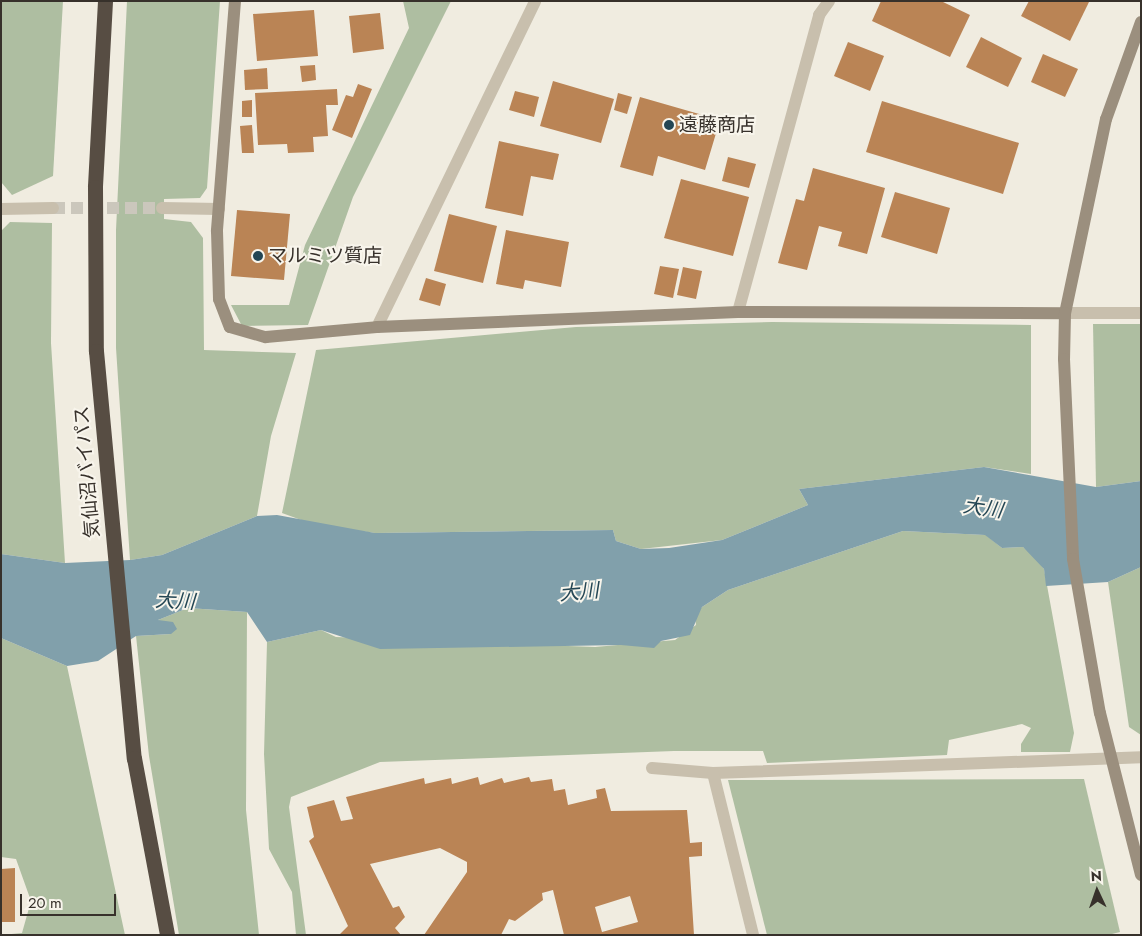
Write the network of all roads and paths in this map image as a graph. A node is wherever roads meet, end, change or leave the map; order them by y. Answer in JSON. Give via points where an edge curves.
{"nodes":[{"id":1,"x":105,"y":1,"type":"edge"},
{"id":2,"x":235,"y":1,"type":"edge"},
{"id":3,"x":535,"y":1,"type":"edge"},
{"id":4,"x":829,"y":1,"type":"edge"},
{"id":5,"x":1141,"y":22,"type":"edge"},
{"id":6,"x":53,"y":208,"type":"tunnel mouth"},
{"id":7,"x":162,"y":208,"type":"tunnel mouth"},
{"id":8,"x":1,"y":209,"type":"edge"},
{"id":9,"x":219,"y":209,"type":"junction"},
{"id":10,"x":738,"y":312,"type":"junction"},
{"id":11,"x":1065,"y":313,"type":"junction"},
{"id":12,"x":1141,"y":313,"type":"edge"},
{"id":13,"x":376,"y":327,"type":"junction"},
{"id":14,"x":1141,"y":757,"type":"edge"},
{"id":15,"x":1111,"y":759,"type":"junction"},
{"id":16,"x":652,"y":768,"type":"dead end"},
{"id":17,"x":713,"y":773,"type":"junction"},
{"id":18,"x":1141,"y":875,"type":"edge"},
{"id":19,"x":167,"y":935,"type":"edge"},
{"id":20,"x":752,"y":935,"type":"edge"}],
"edges":[{"from":1,"to":19,"type":"highway","name":"気仙沼バイパス","via":[[96,149],[96,351],[134,758]]},
{"from":2,"to":9,"type":"street"},
{"from":3,"to":13,"type":"street"},
{"from":4,"to":10,"type":"street","via":[[819,15]]},
{"from":5,"to":11,"type":"street","via":[[1106,119]]},
{"from":6,"to":8,"type":"street"},
{"from":7,"to":9,"type":"street"},
{"from":9,"to":13,"type":"street","via":[[219,299],[230,327],[266,337]]},
{"from":10,"to":11,"type":"street"},
{"from":10,"to":13,"type":"street"},
{"from":11,"to":12,"type":"street"},
{"from":11,"to":15,"type":"street","via":[[1073,559]]},
{"from":14,"to":15,"type":"street"},
{"from":15,"to":17,"type":"street"},
{"from":15,"to":18,"type":"street"},
{"from":16,"to":17,"type":"street"},
{"from":17,"to":20,"type":"street"}]}
